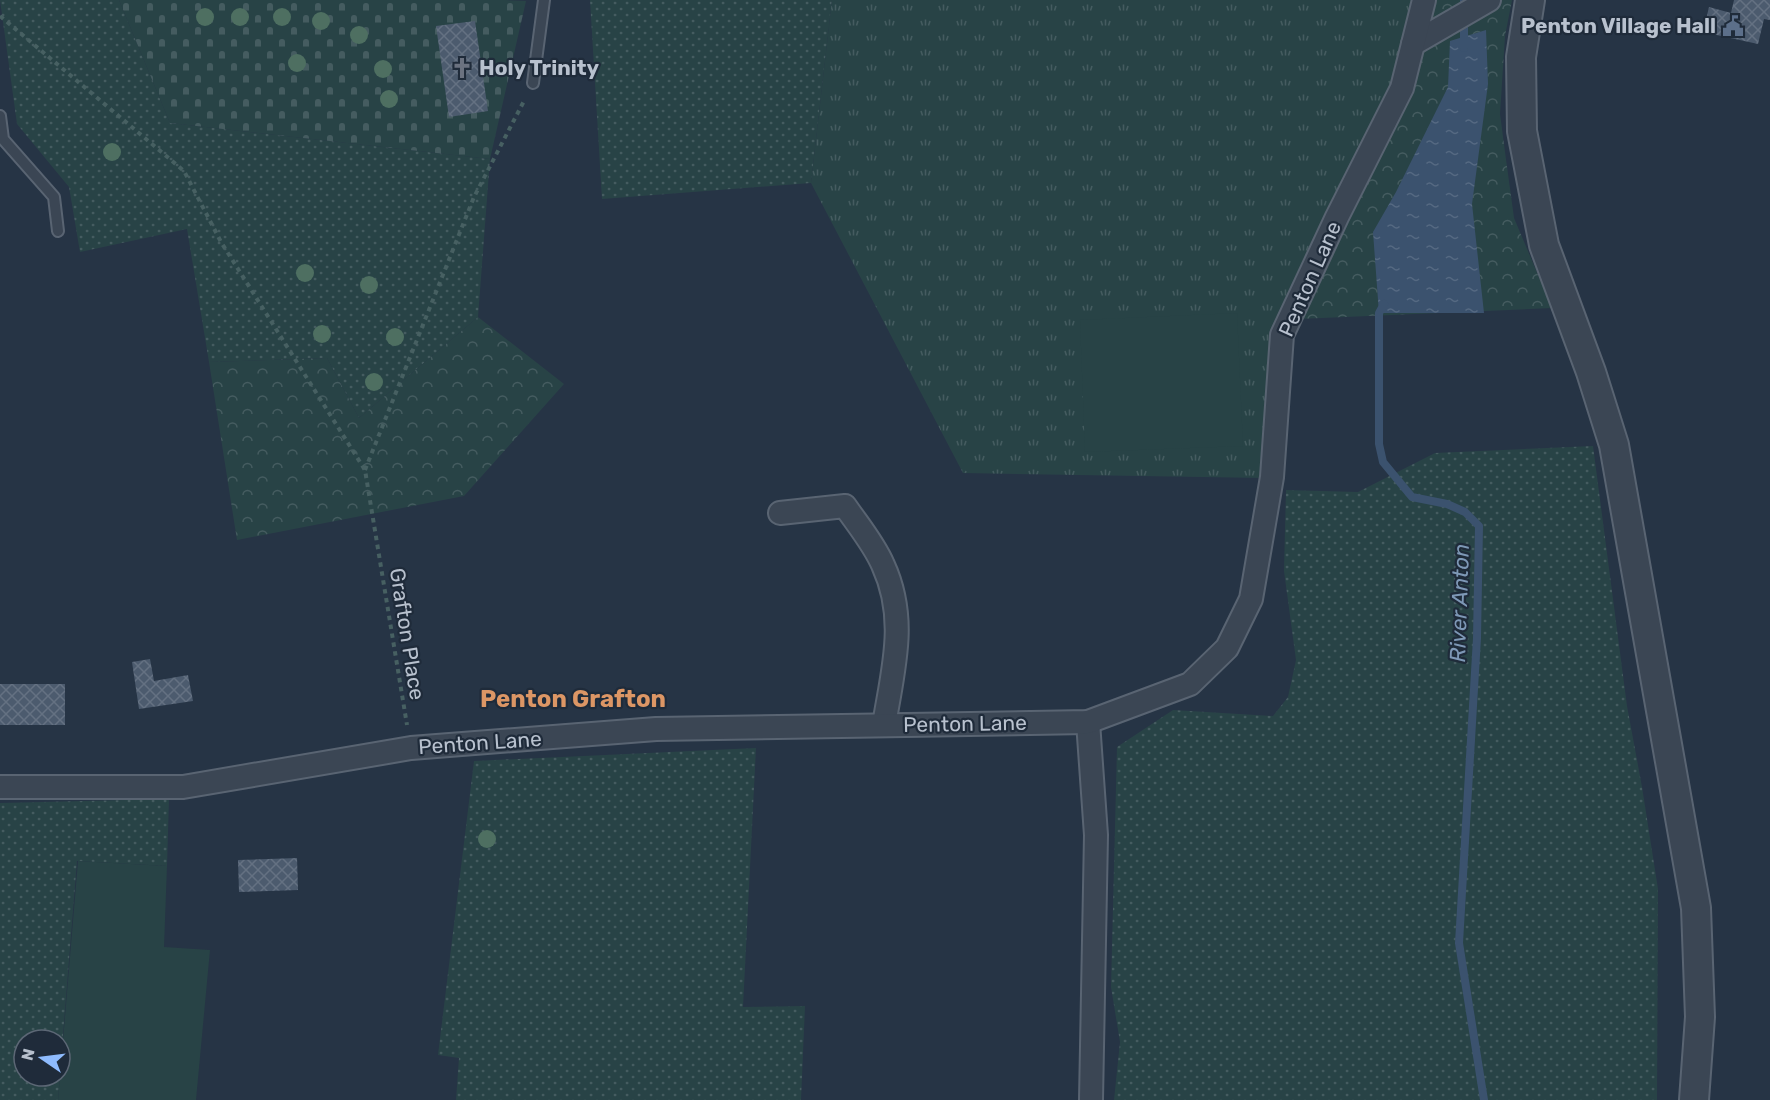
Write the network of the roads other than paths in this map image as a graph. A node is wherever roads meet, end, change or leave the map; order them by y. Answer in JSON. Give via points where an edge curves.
{"nodes":[{"id":1,"x":544,"y":0,"type":"edge"},
{"id":2,"x":1424,"y":0,"type":"edge"},
{"id":3,"x":1489,"y":0,"type":"edge"},
{"id":4,"x":1530,"y":0,"type":"edge"},
{"id":5,"x":1413,"y":44,"type":"junction"},
{"id":6,"x":533,"y":83,"type":"road end"},
{"id":7,"x":0,"y":116,"type":"edge"},
{"id":8,"x":58,"y":231,"type":"dead end"},
{"id":9,"x":780,"y":513,"type":"dead end"},
{"id":10,"x":1088,"y":722,"type":"junction"},
{"id":11,"x":884,"y":725,"type":"junction"},
{"id":12,"x":0,"y":787,"type":"edge"},
{"id":13,"x":1091,"y":1100,"type":"edge"},
{"id":14,"x":1694,"y":1100,"type":"edge"}],
"edges":[{"from":1,"to":6,"type":"lane"},
{"from":2,"to":5,"type":"street","name":"Penton Lane"},
{"from":3,"to":5,"type":"street"},
{"from":4,"to":14,"type":"street","via":[[1521,57],[1522,131],[1544,244],[1614,445],[1696,908],[1700,1017]]},
{"from":5,"to":10,"type":"street","name":"Penton Lane","via":[[1402,88],[1281,334],[1272,477],[1251,599],[1227,648],[1190,684]]},
{"from":7,"to":8,"type":"lane","via":[[3,139],[54,197]]},
{"from":9,"to":11,"type":"street","via":[[845,506],[883,564],[897,604],[898,639]]},
{"from":10,"to":11,"type":"street","name":"Penton Lane"},
{"from":10,"to":13,"type":"street","via":[[1096,835]]},
{"from":11,"to":12,"type":"street","name":"Penton Lane","via":[[656,729],[411,748],[183,787]]}]}
